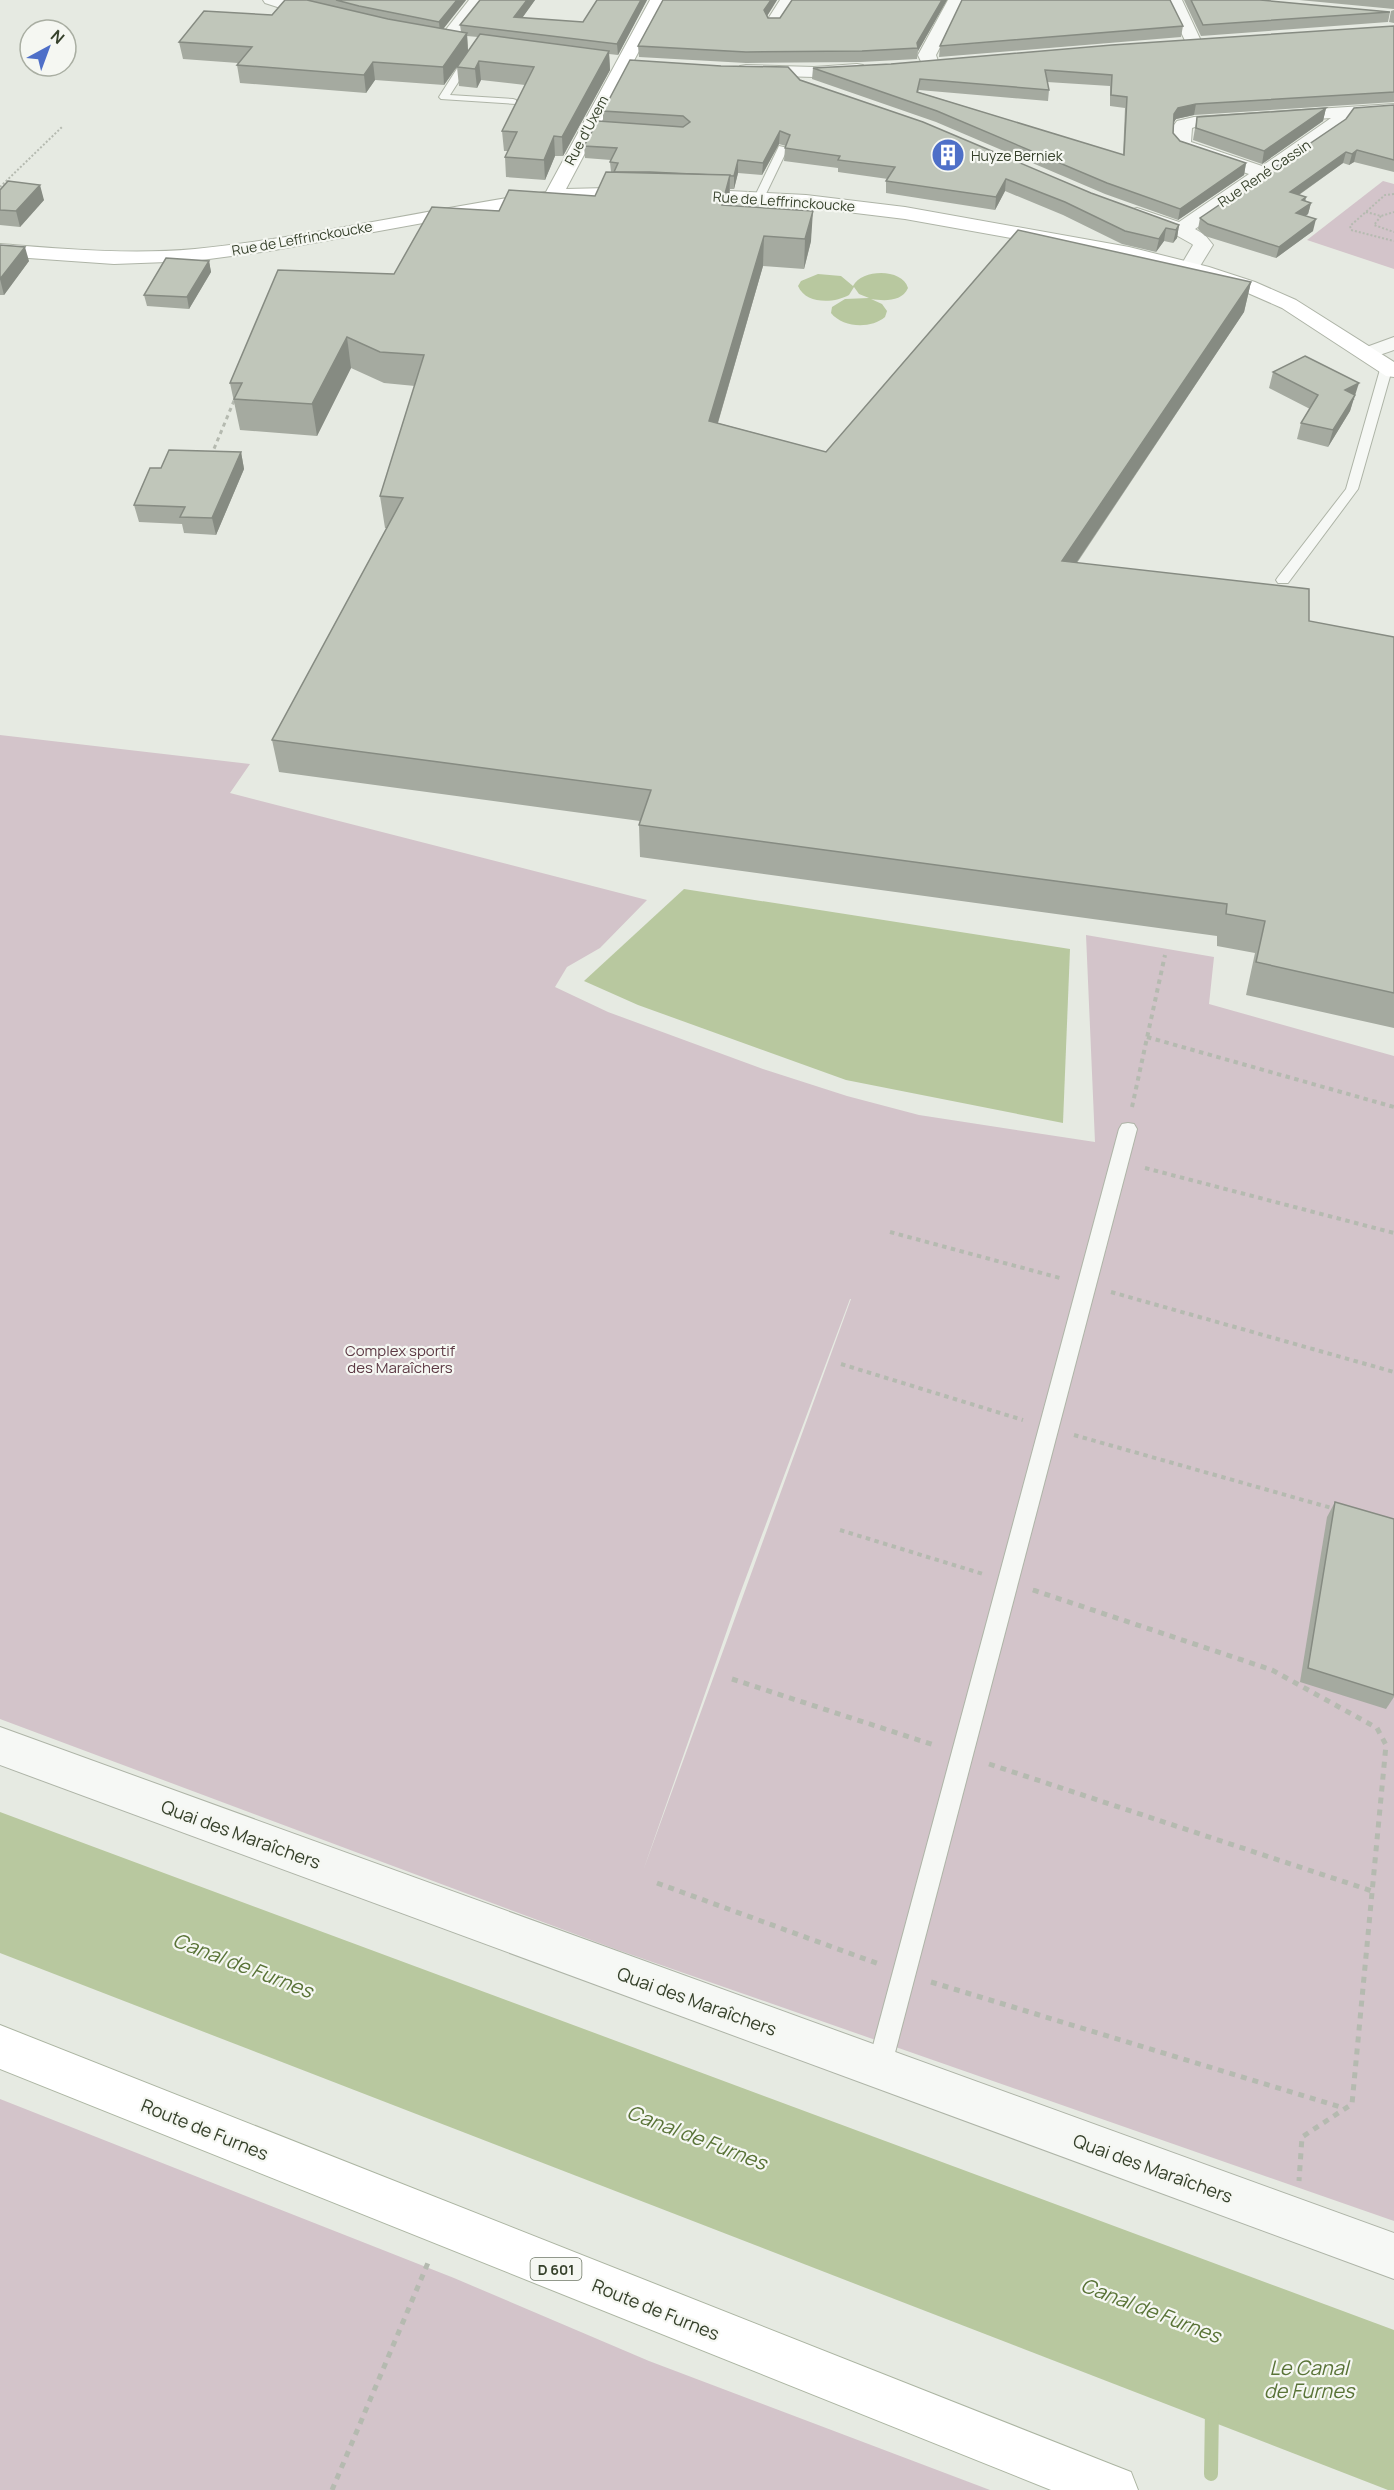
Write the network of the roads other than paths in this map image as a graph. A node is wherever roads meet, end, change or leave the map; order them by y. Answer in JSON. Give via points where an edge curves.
{"nodes":[{"id":1,"x":271,"y":0,"type":"edge"},
{"id":2,"x":478,"y":0,"type":"edge"},
{"id":3,"x":658,"y":0,"type":"edge"},
{"id":4,"x":788,"y":0,"type":"edge"},
{"id":5,"x":956,"y":0,"type":"edge"},
{"id":6,"x":1174,"y":0,"type":"edge"},
{"id":7,"x":338,"y":21,"type":"edge"},
{"id":8,"x":774,"y":22,"type":"edge"},
{"id":9,"x":1215,"y":42,"type":"edge"},
{"id":10,"x":1194,"y":43,"type":"junction"},
{"id":11,"x":1175,"y":44,"type":"edge"},
{"id":12,"x":479,"y":46,"type":"joint"},
{"id":13,"x":614,"y":65,"type":"junction"},
{"id":14,"x":912,"y":66,"type":"edge"},
{"id":15,"x":640,"y":67,"type":"edge"},
{"id":16,"x":878,"y":68,"type":"edge"},
{"id":17,"x":732,"y":70,"type":"edge"},
{"id":18,"x":795,"y":72,"type":"junction"},
{"id":19,"x":821,"y":91,"type":"edge"},
{"id":20,"x":513,"y":102,"type":"dead end"},
{"id":21,"x":1394,"y":109,"type":"edge"},
{"id":22,"x":1338,"y":112,"type":"junction"},
{"id":23,"x":783,"y":148,"type":"edge"},
{"id":24,"x":1264,"y":173,"type":"junction"},
{"id":25,"x":554,"y":195,"type":"junction"},
{"id":26,"x":759,"y":198,"type":"junction"},
{"id":27,"x":1123,"y":210,"type":"edge"},
{"id":28,"x":1180,"y":230,"type":"junction"},
{"id":29,"x":0,"y":250,"type":"edge"},
{"id":30,"x":1190,"y":267,"type":"junction"},
{"id":31,"x":1394,"y":343,"type":"edge"},
{"id":32,"x":1368,"y":353,"type":"junction"},
{"id":33,"x":1390,"y":368,"type":"edge"},
{"id":34,"x":1283,"y":580,"type":"dead end"},
{"id":35,"x":1128,"y":1129,"type":"road end"},
{"id":36,"x":0,"y":1746,"type":"edge"},
{"id":37,"x":0,"y":2047,"type":"edge"},
{"id":38,"x":879,"y":2068,"type":"junction"},
{"id":39,"x":1394,"y":2256,"type":"edge"},
{"id":40,"x":1113,"y":2490,"type":"edge"}],
"edges":[{"from":1,"to":7,"type":"street"},
{"from":2,"to":12,"type":"street","via":[[437,40]]},
{"from":3,"to":13,"type":"main road","name":"Rue d'Uxem"},
{"from":4,"to":8,"type":"street"},
{"from":5,"to":14,"type":"street","via":[[927,55],[937,63]]},
{"from":6,"to":10,"type":"street"},
{"from":9,"to":10,"type":"street"},
{"from":10,"to":11,"type":"street"},
{"from":12,"to":20,"type":"lane","via":[[444,97]]},
{"from":13,"to":15,"type":"street"},
{"from":13,"to":25,"type":"main road","name":"Rue d'Uxem","via":[[594,128]]},
{"from":16,"to":18,"type":"street"},
{"from":17,"to":18,"type":"street"},
{"from":18,"to":19,"type":"street","via":[[802,83]]},
{"from":21,"to":22,"type":"street"},
{"from":22,"to":24,"type":"street","name":"Rue René Cassin","via":[[1338,123]]},
{"from":22,"to":24,"type":"street","via":[[1183,126],[1182,144],[1186,147]]},
{"from":23,"to":26,"type":"lane"},
{"from":24,"to":28,"type":"street","name":"Rue René Cassin"},
{"from":25,"to":26,"type":"main road","name":"Rue de Leffrinckoucke","via":[[630,193]]},
{"from":25,"to":29,"type":"main road","name":"Rue de Leffrinckoucke","via":[[194,255],[102,258]]},
{"from":26,"to":30,"type":"main road","name":"Rue de Leffrinckoucke","via":[[868,208],[1014,238],[1129,253]]},
{"from":27,"to":28,"type":"street"},
{"from":28,"to":30,"type":"street","via":[[1198,238],[1203,245]]},
{"from":30,"to":32,"type":"main road","name":"Rue de Leffrinckoucke","via":[[1275,298]]},
{"from":31,"to":32,"type":"street"},
{"from":32,"to":33,"type":"main road","name":"Rue de Leffrinckoucke"},
{"from":33,"to":34,"type":"lane","via":[[1353,489]]},
{"from":35,"to":38,"type":"lane"},
{"from":36,"to":38,"type":"street","name":"Quai des Maraîchers"},
{"from":37,"to":40,"type":"main road","name":"Route de Furnes","number":"D 601"},
{"from":38,"to":39,"type":"street","name":"Quai des Maraîchers"}]}
